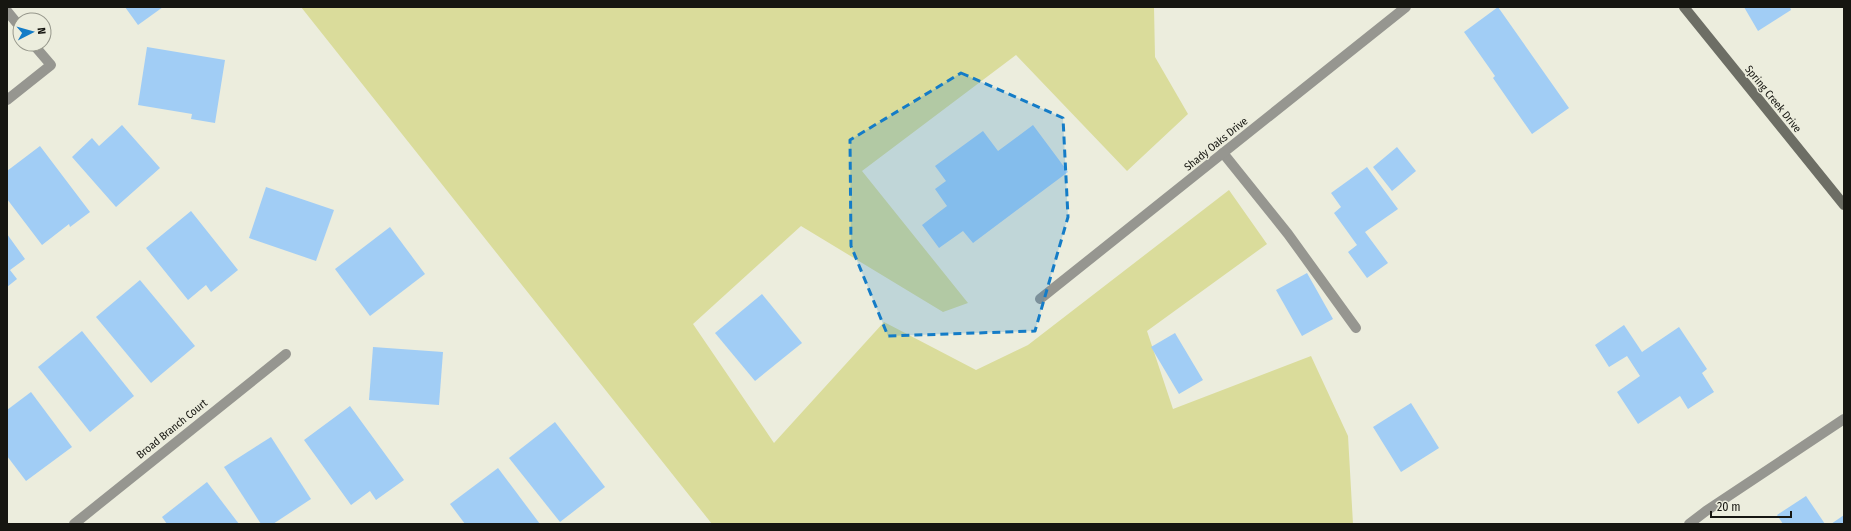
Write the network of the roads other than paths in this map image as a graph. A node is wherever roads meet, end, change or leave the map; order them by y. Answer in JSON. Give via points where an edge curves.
{"nodes":[{"id":1,"x":1406,"y":7,"type":"edge"},
{"id":2,"x":1684,"y":7,"type":"edge"},
{"id":3,"x":40,"y":52,"type":"edge"},
{"id":4,"x":7,"y":100,"type":"edge"},
{"id":5,"x":1224,"y":153,"type":"junction"},
{"id":6,"x":1844,"y":206,"type":"edge"},
{"id":7,"x":1040,"y":299,"type":"dead end"},
{"id":8,"x":1356,"y":328,"type":"dead end"},
{"id":9,"x":286,"y":354,"type":"dead end"},
{"id":10,"x":1844,"y":419,"type":"edge"},
{"id":11,"x":74,"y":524,"type":"edge"},
{"id":12,"x":1690,"y":524,"type":"edge"}],
"edges":[{"from":1,"to":5,"type":"street","name":"Shady Oaks Drive"},
{"from":2,"to":6,"type":"street","name":"Spring Creek Drive"},
{"from":3,"to":4,"type":"street","via":[[51,65]]},
{"from":5,"to":7,"type":"street","name":"Shady Oaks Drive"},
{"from":5,"to":8,"type":"street","via":[[1288,234]]},
{"from":9,"to":11,"type":"street","name":"Broad Branch Court"},
{"from":10,"to":12,"type":"street"}]}
